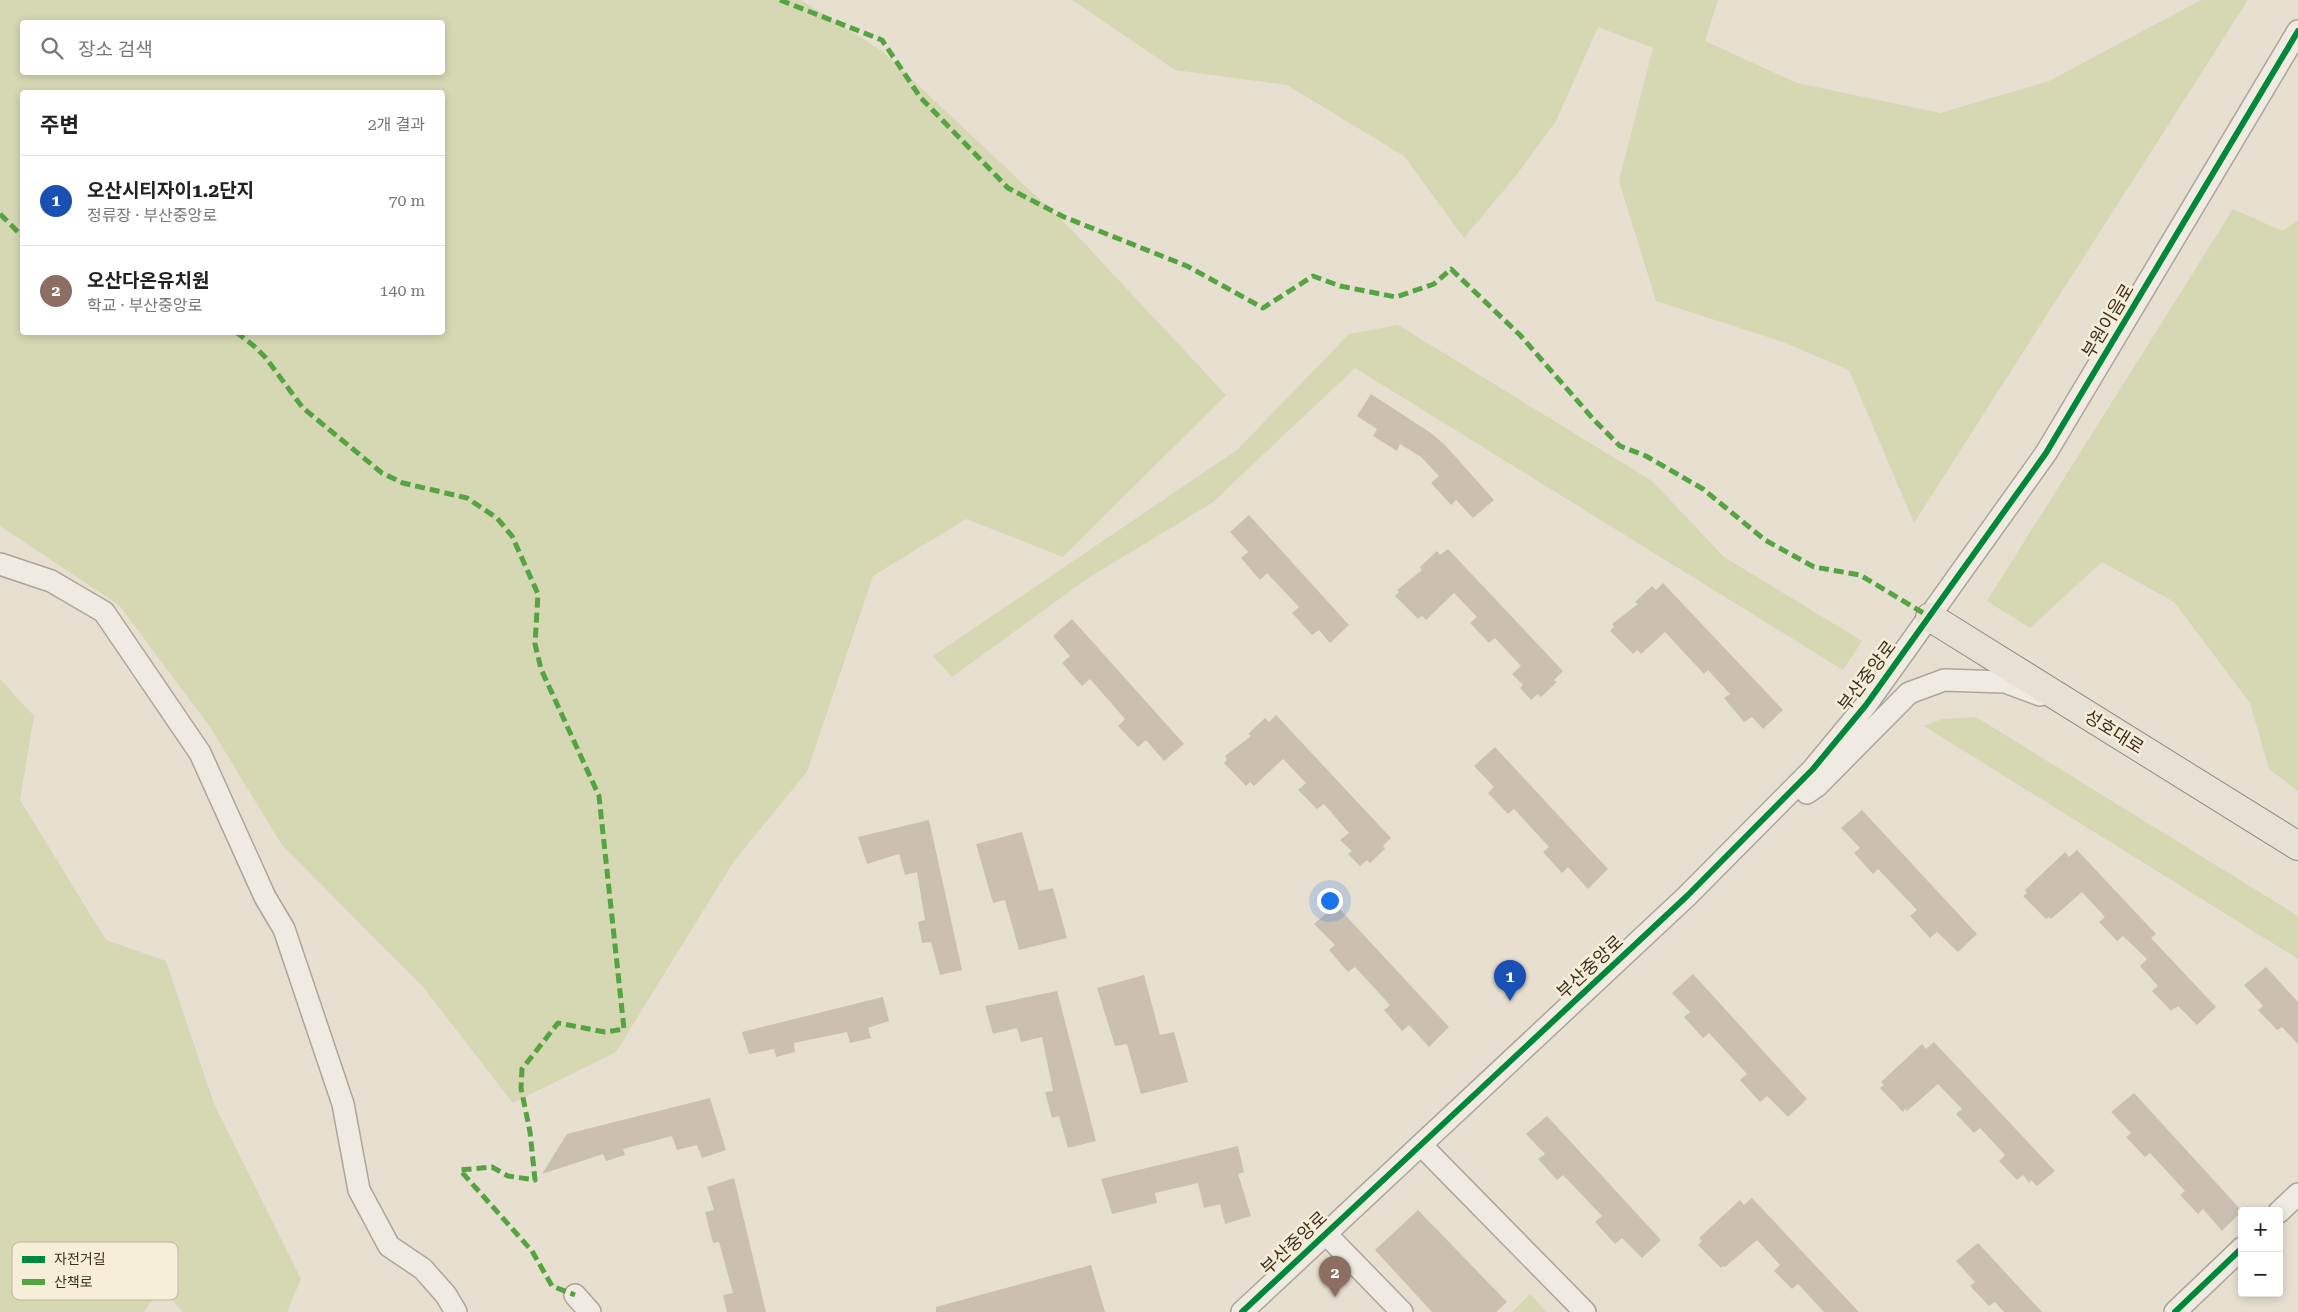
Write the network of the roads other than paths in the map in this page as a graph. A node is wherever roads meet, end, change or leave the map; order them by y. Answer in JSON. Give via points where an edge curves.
{"nodes":[{"id":1,"x":2298,"y":31,"type":"edge"},
{"id":2,"x":0,"y":564,"type":"edge"},
{"id":3,"x":1930,"y":617,"type":"junction"},
{"id":4,"x":2077,"y":709,"type":"junction"},
{"id":5,"x":1758,"y":825,"type":"junction"},
{"id":6,"x":2298,"y":846,"type":"edge"},
{"id":7,"x":1421,"y":1144,"type":"junction"},
{"id":8,"x":2298,"y":1194,"type":"edge"},
{"id":9,"x":2283,"y":1208,"type":"edge"},
{"id":10,"x":1326,"y":1234,"type":"junction"},
{"id":11,"x":2238,"y":1252,"type":"edge"},
{"id":12,"x":575,"y":1295,"type":"dead end"},
{"id":13,"x":456,"y":1312,"type":"edge"},
{"id":14,"x":590,"y":1312,"type":"edge"},
{"id":15,"x":1242,"y":1312,"type":"edge"},
{"id":16,"x":1402,"y":1312,"type":"edge"},
{"id":17,"x":1585,"y":1312,"type":"edge"},
{"id":18,"x":2175,"y":1312,"type":"edge"}],
"edges":[{"from":1,"to":3,"type":"street","name":"부원이음로","via":[[2046,453]]},
{"from":2,"to":13,"type":"street","via":[[50,581],[104,612],[200,753],[265,897],[284,929],[343,1104],[359,1190],[389,1246],[423,1269]]},
{"from":3,"to":4,"type":"main road","name":"성호대로"},
{"from":3,"to":5,"type":"street","name":"부산중앙로","via":[[1866,705],[1813,769]]},
{"from":4,"to":5,"type":"street","via":[[2005,682],[1944,680],[1909,693],[1817,786]]},
{"from":4,"to":6,"type":"main road","name":"성호대로"},
{"from":5,"to":7,"type":"street","name":"부산중앙로","via":[[1687,896]]},
{"from":7,"to":10,"type":"street","name":"부산중앙로"},
{"from":7,"to":17,"type":"street"},
{"from":8,"to":9,"type":"street"},
{"from":10,"to":15,"type":"street","name":"부산중앙로"},
{"from":10,"to":16,"type":"street"},
{"from":11,"to":18,"type":"street"},
{"from":12,"to":14,"type":"street"}]}
